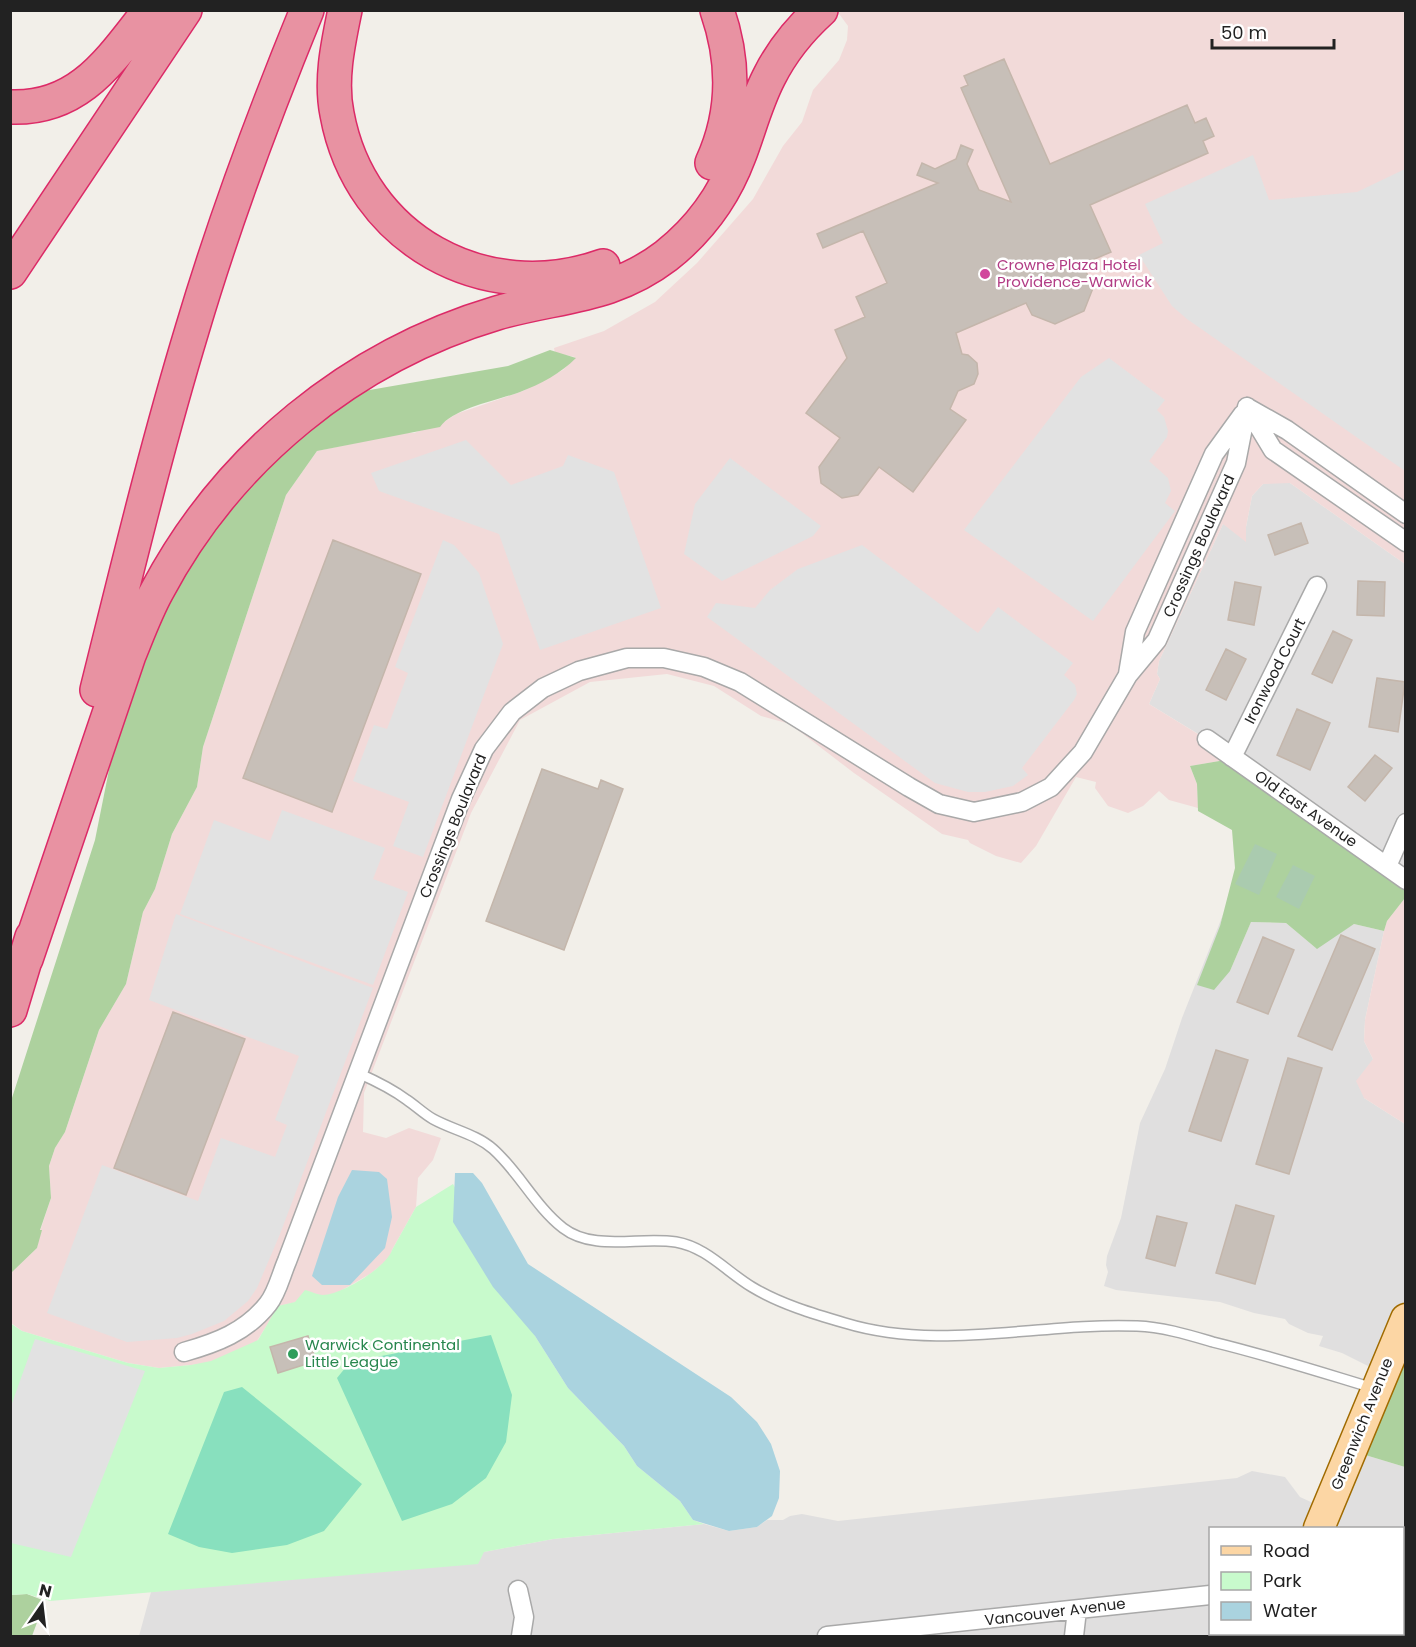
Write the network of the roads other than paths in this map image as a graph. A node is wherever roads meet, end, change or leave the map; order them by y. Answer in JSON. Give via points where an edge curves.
{"nodes":[{"id":1,"x":150,"y":10,"type":"edge"},
{"id":2,"x":185,"y":10,"type":"edge"},
{"id":3,"x":307,"y":10,"type":"edge"},
{"id":4,"x":345,"y":10,"type":"edge"},
{"id":5,"x":717,"y":10,"type":"edge"},
{"id":6,"x":821,"y":10,"type":"edge"},
{"id":7,"x":10,"y":107,"type":"edge"},
{"id":8,"x":10,"y":272,"type":"edge"},
{"id":9,"x":1247,"y":407,"type":"junction"},
{"id":10,"x":1406,"y":514,"type":"edge"},
{"id":11,"x":1406,"y":542,"type":"edge"},
{"id":12,"x":1317,"y":586,"type":"dead end"},
{"id":13,"x":1207,"y":739,"type":"dead end"},
{"id":14,"x":1232,"y":757,"type":"junction"},
{"id":15,"x":1406,"y":823,"type":"edge"},
{"id":16,"x":1388,"y":866,"type":"junction"},
{"id":17,"x":1406,"y":879,"type":"edge"},
{"id":18,"x":26,"y":958,"type":"junction"},
{"id":19,"x":10,"y":1010,"type":"edge"},
{"id":20,"x":358,"y":1073,"type":"junction"},
{"id":21,"x":1406,"y":1319,"type":"edge"},
{"id":22,"x":184,"y":1352,"type":"dead end"},
{"id":23,"x":1376,"y":1389,"type":"junction"},
{"id":24,"x":1319,"y":1527,"type":"edge"},
{"id":25,"x":518,"y":1590,"type":"dead end"},
{"id":26,"x":1209,"y":1595,"type":"edge"},
{"id":27,"x":1077,"y":1610,"type":"junction"},
{"id":28,"x":886,"y":1633,"type":"edge"},
{"id":29,"x":521,"y":1636,"type":"edge"},
{"id":30,"x":827,"y":1636,"type":"edge"},
{"id":31,"x":1074,"y":1636,"type":"edge"}],
"edges":[{"from":1,"to":7,"type":"highway","via":[[112,57],[77,90],[46,104]]},
{"from":2,"to":8,"type":"highway"},
{"from":3,"to":18,"type":"highway","via":[[248,161],[189,340]]},
{"from":4,"to":5,"type":"highway","via":[[335,75],[336,113],[364,186],[388,218],[441,257],[479,272],[533,279],[589,271],[622,258],[669,224],[697,191],[717,152],[728,111],[730,67]]},
{"from":6,"to":18,"type":"highway","via":[[797,35],[770,75],[733,172],[714,204],[666,256],[618,284],[586,295],[498,313],[400,351],[312,407],[230,483],[177,557],[143,621]]},
{"from":9,"to":10,"type":"street","via":[[1287,430]]},
{"from":9,"to":11,"type":"street","via":[[1273,450]]},
{"from":9,"to":20,"type":"street","name":"Crossings Boulavard","via":[[1236,463],[1157,640],[1128,675],[1083,752],[1051,787],[1022,802],[974,812],[939,804],[740,682],[704,667],[664,658],[627,658],[579,671],[543,688],[512,712],[483,749]]},
{"from":12,"to":14,"type":"street","name":"Ironwood Court"},
{"from":13,"to":14,"type":"street","name":"Old East Avenue"},
{"from":14,"to":16,"type":"street","name":"Old East Avenue"},
{"from":15,"to":16,"type":"street"},
{"from":16,"to":17,"type":"street","name":"Old East Avenue"},
{"from":18,"to":19,"type":"highway"},
{"from":20,"to":22,"type":"street","name":"Crossings Boulavard","via":[[269,1303],[247,1325],[218,1342]]},
{"from":20,"to":23,"type":"lane","via":[[384,1084],[430,1118],[479,1138],[562,1227],[581,1239],[678,1242],[702,1252],[753,1288],[848,1324],[909,1336],[952,1337],[1086,1325],[1141,1326],[1224,1344]]},
{"from":21,"to":23,"type":"main road","name":"Greenwich Avenue"},
{"from":23,"to":24,"type":"main road","name":"Greenwich Avenue"},
{"from":25,"to":29,"type":"street","via":[[524,1617]]},
{"from":26,"to":27,"type":"street","name":"Vancouver Avenue"},
{"from":27,"to":28,"type":"street","name":"Vancouver Avenue"},
{"from":27,"to":31,"type":"street"},
{"from":28,"to":30,"type":"street","name":"Vancouver Avenue"}]}
